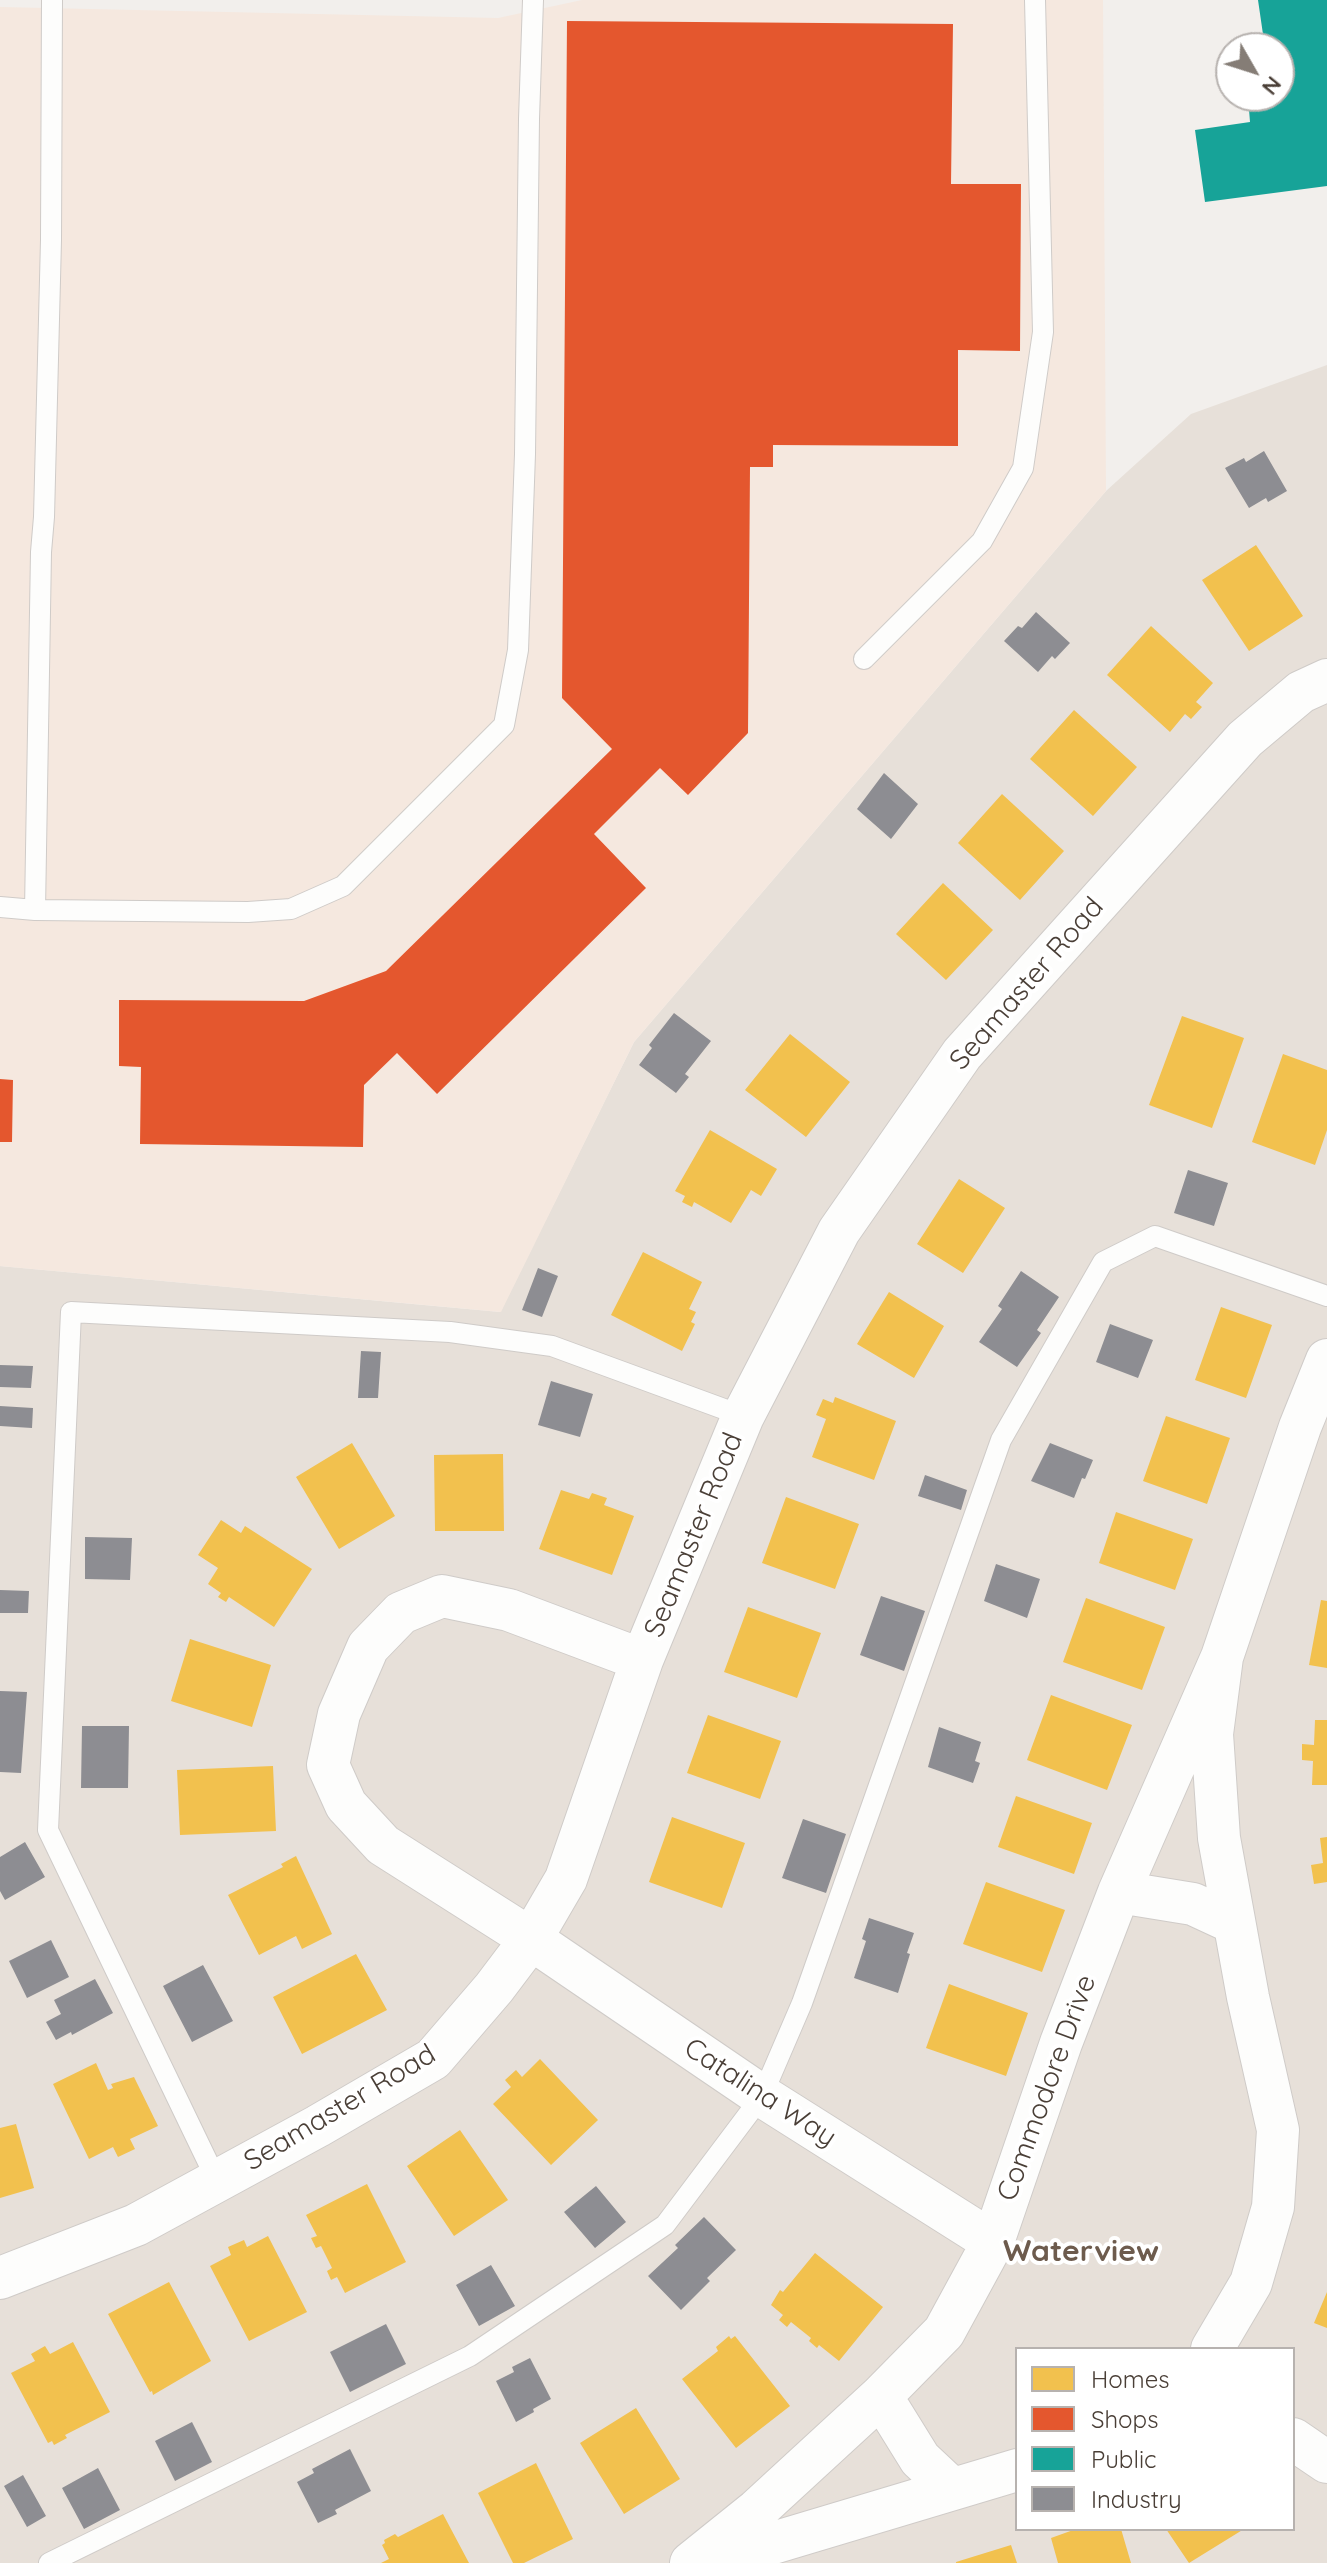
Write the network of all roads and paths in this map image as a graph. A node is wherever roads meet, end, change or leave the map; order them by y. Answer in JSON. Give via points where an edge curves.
{"nodes":[{"id":1,"x":52,"y":0,"type":"edge"},
{"id":2,"x":533,"y":0,"type":"edge"},
{"id":3,"x":1035,"y":0,"type":"edge"},
{"id":4,"x":864,"y":659,"type":"dead end"},
{"id":5,"x":1327,"y":680,"type":"edge"},
{"id":6,"x":0,"y":907,"type":"edge"},
{"id":7,"x":35,"y":910,"type":"junction"},
{"id":8,"x":1327,"y":1296,"type":"edge"},
{"id":9,"x":1327,"y":1360,"type":"edge"},
{"id":10,"x":743,"y":1416,"type":"junction"},
{"id":11,"x":1222,"y":1657,"type":"junction"},
{"id":12,"x":642,"y":1660,"type":"junction"},
{"id":13,"x":1119,"y":1892,"type":"junction"},
{"id":14,"x":1234,"y":1923,"type":"junction"},
{"id":15,"x":531,"y":1939,"type":"junction"},
{"id":16,"x":762,"y":2096,"type":"junction"},
{"id":17,"x":217,"y":2181,"type":"junction"},
{"id":18,"x":993,"y":2242,"type":"junction"},
{"id":19,"x":0,"y":2278,"type":"edge"},
{"id":20,"x":1213,"y":2347,"type":"edge"},
{"id":21,"x":881,"y":2396,"type":"junction"},
{"id":22,"x":1295,"y":2440,"type":"edge"},
{"id":23,"x":1327,"y":2462,"type":"edge"},
{"id":24,"x":1015,"y":2471,"type":"edge"},
{"id":25,"x":952,"y":2489,"type":"junction"},
{"id":26,"x":49,"y":2563,"type":"edge"},
{"id":27,"x":691,"y":2563,"type":"edge"},
{"id":28,"x":706,"y":2563,"type":"edge"}],
"edges":[{"from":1,"to":7,"type":"lane"},
{"from":2,"to":7,"type":"lane","via":[[518,650],[504,725],[343,886],[291,909]]},
{"from":3,"to":4,"type":"lane","via":[[1043,332],[1023,468],[982,541]]},
{"from":5,"to":10,"type":"street","name":"Seamaster Road","via":[[1301,692],[1245,739],[962,1054],[839,1231]]},
{"from":6,"to":7,"type":"lane"},
{"from":8,"to":16,"type":"lane","via":[[1155,1236],[1103,1262],[1001,1440],[802,2003]]},
{"from":9,"to":11,"type":"street","name":"Commodore Drive"},
{"from":10,"to":12,"type":"street","name":"Seamaster Road"},
{"from":10,"to":17,"type":"lane","via":[[552,1346],[450,1332],[71,1312],[48,1830]]},
{"from":11,"to":13,"type":"street","name":"Commodore Drive"},
{"from":11,"to":14,"type":"street","name":"Commodore Drive","via":[[1212,1734],[1219,1838]]},
{"from":12,"to":15,"type":"street","name":"Seamaster Road","via":[[566,1879]]},
{"from":12,"to":15,"type":"street","name":"Catalina Way","via":[[509,1610],[442,1596],[401,1613],[368,1647],[339,1714],[328,1765],[346,1805],[383,1845]]},
{"from":13,"to":14,"type":"street","via":[[1193,1904]]},
{"from":13,"to":18,"type":"street","name":"Commodore Drive"},
{"from":14,"to":20,"type":"street","name":"Commodore Drive","via":[[1278,2130],[1273,2207],[1251,2283]]},
{"from":15,"to":16,"type":"street","name":"Catalina Way"},
{"from":15,"to":17,"type":"street","name":"Seamaster Road","via":[[433,2059]]},
{"from":16,"to":18,"type":"street","name":"Catalina Way"},
{"from":16,"to":26,"type":"lane","via":[[665,2225],[470,2356]]},
{"from":17,"to":19,"type":"street","name":"Seamaster Road","via":[[136,2225]]},
{"from":18,"to":21,"type":"street","name":"Commodore Drive","via":[[944,2332]]},
{"from":21,"to":25,"type":"street","via":[[920,2459]]},
{"from":21,"to":27,"type":"street","name":"Commodore Drive"},
{"from":22,"to":23,"type":"street"},
{"from":24,"to":25,"type":"street"},
{"from":25,"to":28,"type":"street"}]}
